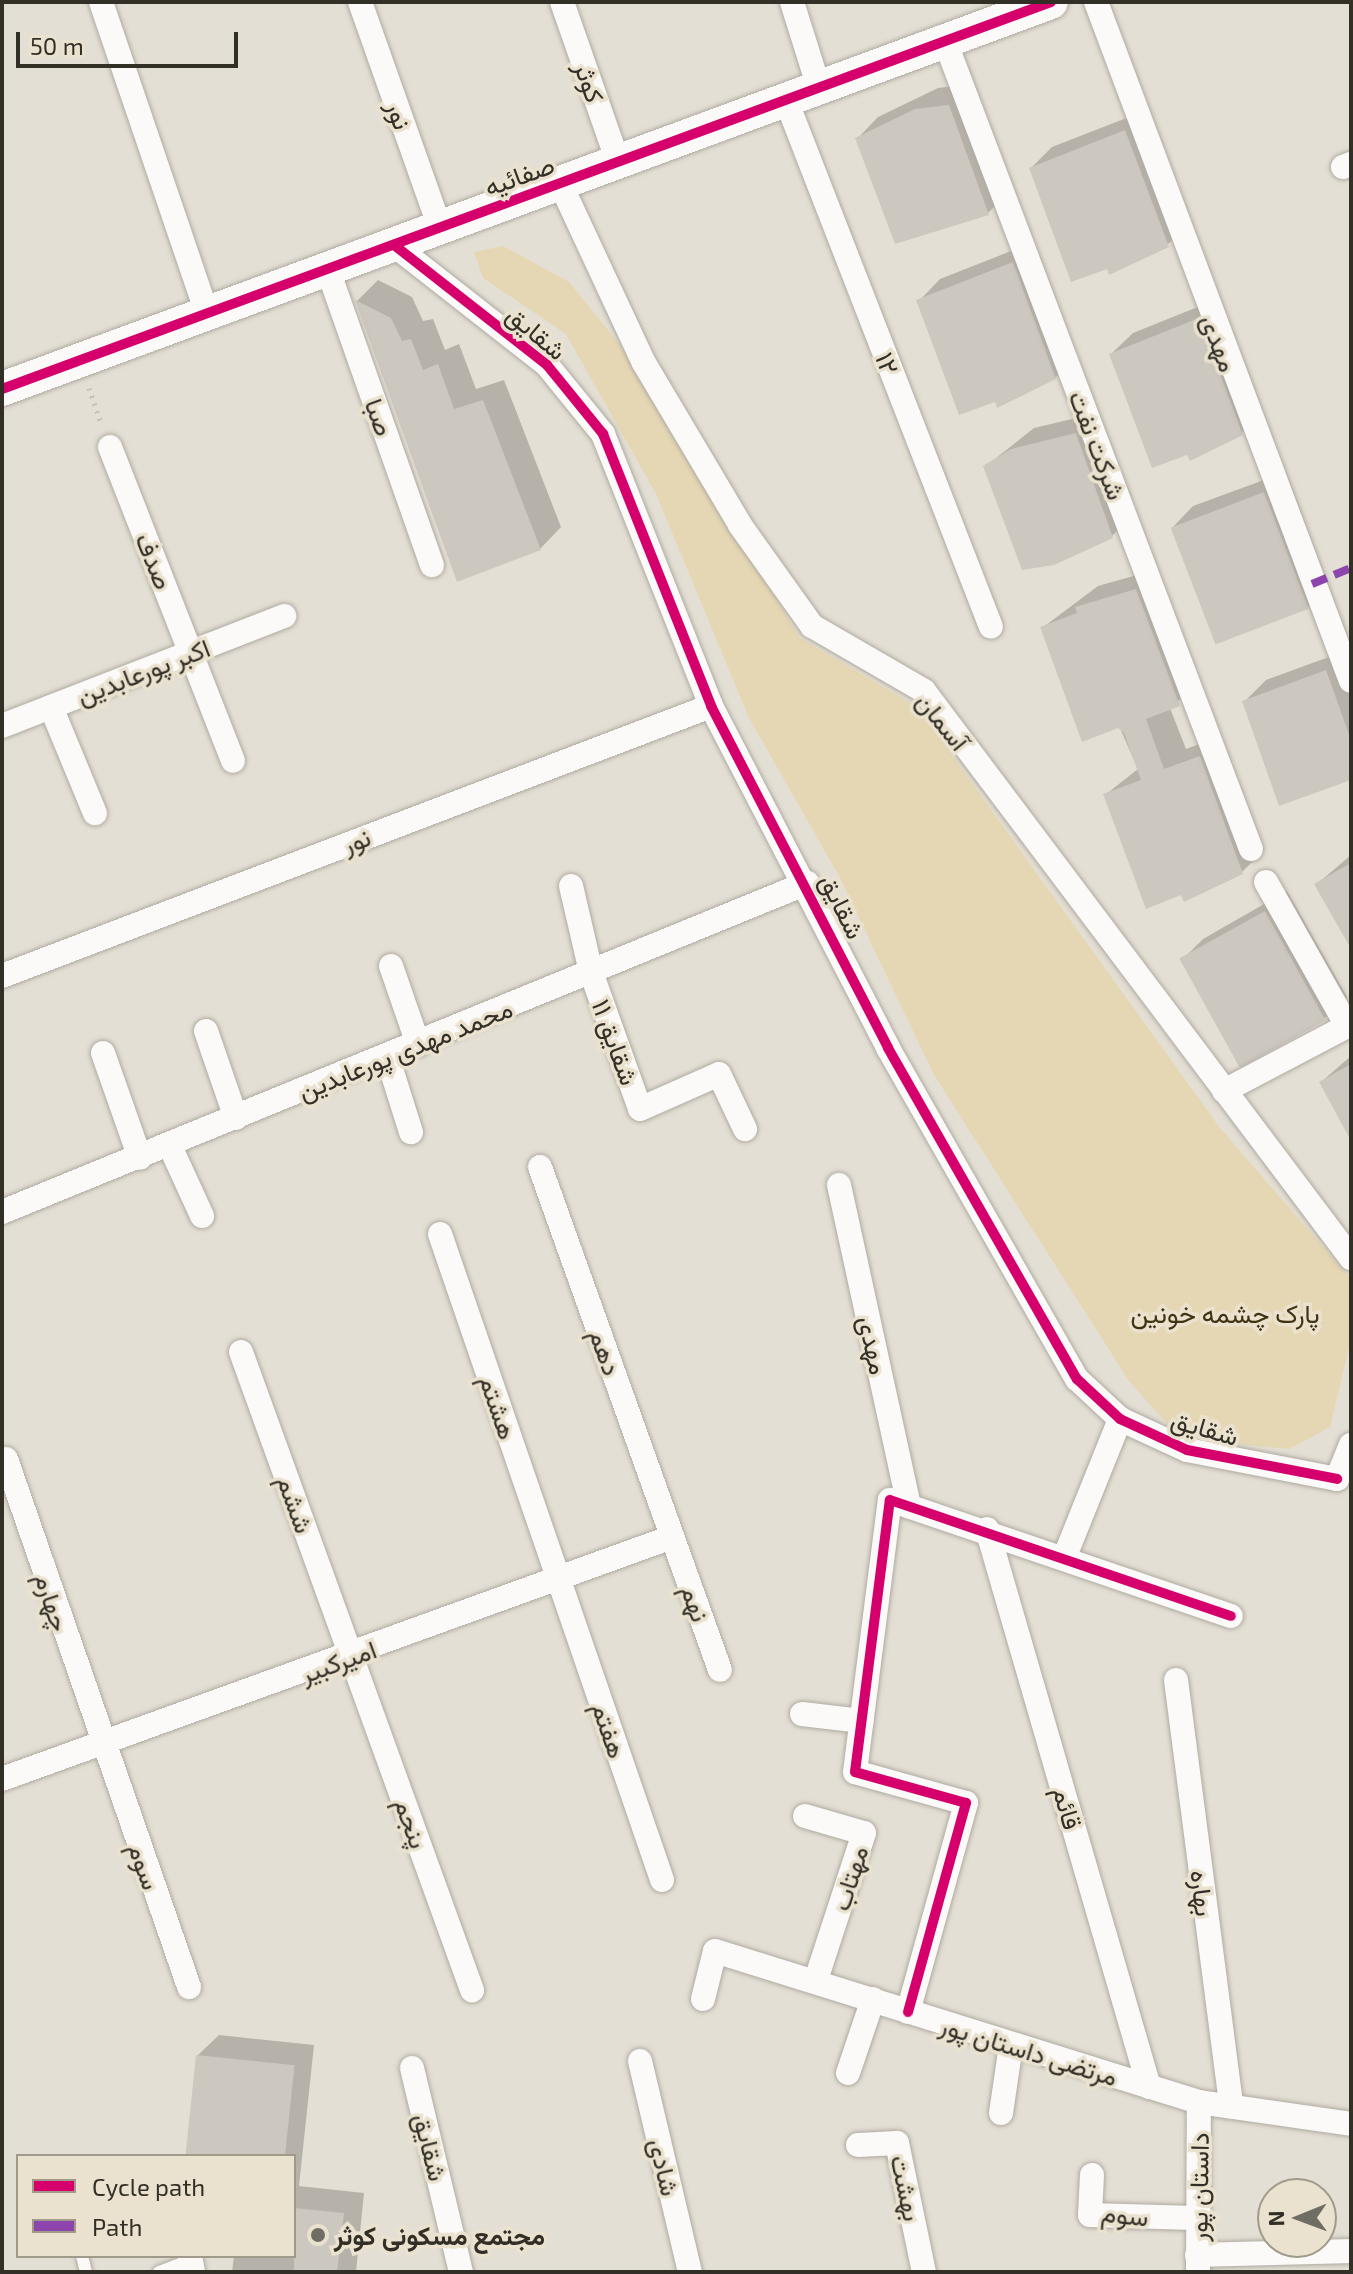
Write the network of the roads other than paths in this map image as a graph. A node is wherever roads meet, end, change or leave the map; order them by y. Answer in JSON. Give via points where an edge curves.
{"nodes":[{"id":1,"x":101,"y":2,"type":"edge"},
{"id":2,"x":360,"y":2,"type":"edge"},
{"id":3,"x":562,"y":2,"type":"edge"},
{"id":4,"x":792,"y":2,"type":"edge"},
{"id":5,"x":1051,"y":2,"type":"edge"},
{"id":6,"x":1096,"y":2,"type":"edge"},
{"id":7,"x":945,"y":41,"type":"junction"},
{"id":8,"x":819,"y":88,"type":"junction"},
{"id":9,"x":786,"y":100,"type":"junction"},
{"id":10,"x":618,"y":162,"type":"junction"},
{"id":11,"x":560,"y":183,"type":"junction"},
{"id":12,"x":440,"y":228,"type":"junction"},
{"id":13,"x":394,"y":245,"type":"junction"},
{"id":14,"x":328,"y":270,"type":"junction"},
{"id":15,"x":207,"y":314,"type":"junction"},
{"id":16,"x":2,"y":389,"type":"edge"},
{"id":17,"x":110,"y":447,"type":"road end"},
{"id":18,"x":432,"y":565,"type":"dead end"},
{"id":19,"x":284,"y":616,"type":"dead end"},
{"id":20,"x":991,"y":627,"type":"dead end"},
{"id":21,"x":191,"y":653,"type":"junction"},
{"id":22,"x":1351,"y":681,"type":"edge"},
{"id":23,"x":711,"y":706,"type":"junction"},
{"id":24,"x":51,"y":707,"type":"junction"},
{"id":25,"x":2,"y":726,"type":"edge"},
{"id":26,"x":233,"y":761,"type":"dead end"},
{"id":27,"x":95,"y":813,"type":"dead end"},
{"id":28,"x":1251,"y":849,"type":"dead end"},
{"id":29,"x":1266,"y":882,"type":"dead end"},
{"id":30,"x":807,"y":883,"type":"junction"},
{"id":31,"x":571,"y":886,"type":"dead end"},
{"id":32,"x":391,"y":966,"type":"dead end"},
{"id":33,"x":591,"y":972,"type":"junction"},
{"id":34,"x":2,"y":976,"type":"edge"},
{"id":35,"x":1349,"y":1025,"type":"edge"},
{"id":36,"x":206,"y":1031,"type":"dead end"},
{"id":37,"x":418,"y":1044,"type":"junction"},
{"id":38,"x":103,"y":1053,"type":"dead end"},
{"id":39,"x":387,"y":1056,"type":"junction"},
{"id":40,"x":1224,"y":1091,"type":"junction"},
{"id":41,"x":236,"y":1118,"type":"junction"},
{"id":42,"x":745,"y":1129,"type":"dead end"},
{"id":43,"x":411,"y":1132,"type":"dead end"},
{"id":44,"x":170,"y":1146,"type":"junction"},
{"id":45,"x":140,"y":1158,"type":"junction"},
{"id":46,"x":540,"y":1167,"type":"dead end"},
{"id":47,"x":839,"y":1185,"type":"dead end"},
{"id":48,"x":2,"y":1212,"type":"edge"},
{"id":49,"x":202,"y":1216,"type":"dead end"},
{"id":50,"x":440,"y":1234,"type":"dead end"},
{"id":51,"x":1351,"y":1258,"type":"edge"},
{"id":52,"x":241,"y":1352,"type":"dead end"},
{"id":53,"x":1120,"y":1419,"type":"junction"},
{"id":54,"x":1351,"y":1445,"type":"edge"},
{"id":55,"x":6,"y":1459,"type":"dead end"},
{"id":56,"x":1344,"y":1488,"type":"edge"},
{"id":57,"x":909,"y":1506,"type":"junction"},
{"id":58,"x":987,"y":1529,"type":"junction"},
{"id":59,"x":672,"y":1537,"type":"junction"},
{"id":60,"x":1065,"y":1556,"type":"junction"},
{"id":61,"x":558,"y":1579,"type":"junction"},
{"id":62,"x":1231,"y":1616,"type":"dead end"},
{"id":63,"x":352,"y":1656,"type":"junction"},
{"id":64,"x":720,"y":1670,"type":"dead end"},
{"id":65,"x":1176,"y":1680,"type":"dead end"},
{"id":66,"x":802,"y":1714,"type":"dead end"},
{"id":67,"x":862,"y":1721,"type":"junction"},
{"id":68,"x":101,"y":1744,"type":"junction"},
{"id":69,"x":2,"y":1779,"type":"edge"},
{"id":70,"x":805,"y":1816,"type":"dead end"},
{"id":71,"x":662,"y":1880,"type":"dead end"},
{"id":72,"x":816,"y":1980,"type":"junction"},
{"id":73,"x":189,"y":1987,"type":"dead end"},
{"id":74,"x":472,"y":1990,"type":"dead end"},
{"id":75,"x":703,"y":1999,"type":"dead end"},
{"id":76,"x":873,"y":1999,"type":"junction"},
{"id":77,"x":908,"y":2012,"type":"junction"},
{"id":78,"x":1011,"y":2045,"type":"junction"},
{"id":79,"x":640,"y":2061,"type":"dead end"},
{"id":80,"x":412,"y":2068,"type":"dead end"},
{"id":81,"x":848,"y":2073,"type":"dead end"},
{"id":82,"x":1149,"y":2087,"type":"junction"},
{"id":83,"x":1199,"y":2102,"type":"junction"},
{"id":84,"x":1231,"y":2106,"type":"junction"},
{"id":85,"x":1001,"y":2113,"type":"dead end"},
{"id":86,"x":1351,"y":2124,"type":"edge"},
{"id":87,"x":858,"y":2145,"type":"dead end"},
{"id":88,"x":1092,"y":2175,"type":"dead end"},
{"id":89,"x":1195,"y":2218,"type":"junction"},
{"id":90,"x":1351,"y":2251,"type":"edge"},
{"id":91,"x":191,"y":2263,"type":"edge"},
{"id":92,"x":1197,"y":2264,"type":"edge"},
{"id":93,"x":159,"y":2272,"type":"edge"},
{"id":94,"x":461,"y":2272,"type":"edge"},
{"id":95,"x":690,"y":2272,"type":"edge"},
{"id":96,"x":924,"y":2272,"type":"edge"}],
"edges":[{"from":1,"to":15,"type":"street"},
{"from":2,"to":12,"type":"street","name":"نور"},
{"from":3,"to":10,"type":"street","name":"کوثر"},
{"from":4,"to":8,"type":"street"},
{"from":5,"to":7,"type":"street","name":"صفائیه"},
{"from":6,"to":22,"type":"street","name":"مهدی"},
{"from":7,"to":8,"type":"street","name":"صفائیه"},
{"from":7,"to":28,"type":"street","name":"شرکت نفت"},
{"from":8,"to":9,"type":"street","name":"صفائیه"},
{"from":9,"to":10,"type":"street","name":"صفائیه"},
{"from":9,"to":20,"type":"street","name":"۱۲"},
{"from":10,"to":11,"type":"street","name":"صفائیه"},
{"from":11,"to":12,"type":"street","name":"صفائیه"},
{"from":11,"to":40,"type":"street","name":"آسمان","via":[[644,363],[740,525],[812,626],[924,691]]},
{"from":12,"to":13,"type":"street","name":"صفائیه"},
{"from":13,"to":14,"type":"street","name":"صفائیه"},
{"from":13,"to":23,"type":"street","name":"شقایق","via":[[547,365],[603,434]]},
{"from":14,"to":15,"type":"street","name":"صفائیه"},
{"from":14,"to":18,"type":"street","name":"صبا"},
{"from":15,"to":16,"type":"street","name":"صفائیه"},
{"from":17,"to":21,"type":"street","name":"صدف"},
{"from":19,"to":21,"type":"street","name":"اکبر پورعابدین"},
{"from":21,"to":24,"type":"street","name":"اکبر پورعابدین"},
{"from":21,"to":26,"type":"street","name":"صدف"},
{"from":23,"to":30,"type":"street","name":"شقایق"},
{"from":23,"to":34,"type":"street","name":"نور"},
{"from":24,"to":25,"type":"street","name":"اکبر پورعابدین"},
{"from":24,"to":27,"type":"street"},
{"from":29,"to":35,"type":"street"},
{"from":30,"to":33,"type":"street","name":"محمد مهدی پورعابدین"},
{"from":30,"to":53,"type":"street","name":"شقایق","via":[[888,1048],[1077,1379]]},
{"from":31,"to":33,"type":"street"},
{"from":32,"to":37,"type":"street"},
{"from":33,"to":37,"type":"street","name":"محمد مهدی پورعابدین"},
{"from":33,"to":42,"type":"street","name":"شقایق ۱۱","via":[[640,1109],[719,1074]]},
{"from":35,"to":40,"type":"street"},
{"from":36,"to":41,"type":"street"},
{"from":37,"to":39,"type":"street","name":"محمد مهدی پورعابدین"},
{"from":38,"to":45,"type":"street"},
{"from":39,"to":41,"type":"street","name":"محمد مهدی پورعابدین"},
{"from":39,"to":43,"type":"street"},
{"from":40,"to":51,"type":"street","name":"آسمان"},
{"from":41,"to":44,"type":"street","name":"محمد مهدی پورعابدین"},
{"from":44,"to":45,"type":"street","name":"محمد مهدی پورعابدین"},
{"from":44,"to":49,"type":"street"},
{"from":45,"to":48,"type":"street","name":"محمد مهدی پورعابدین"},
{"from":46,"to":59,"type":"street","name":"دهم"},
{"from":47,"to":57,"type":"street","name":"مهدی"},
{"from":50,"to":61,"type":"street","name":"هشتم"},
{"from":52,"to":63,"type":"street","name":"ششم"},
{"from":53,"to":56,"type":"street","name":"شقایق","via":[[1187,1450]]},
{"from":53,"to":60,"type":"street"},
{"from":54,"to":56,"type":"street"},
{"from":55,"to":68,"type":"street","name":"چهارم"},
{"from":57,"to":58,"type":"street"},
{"from":57,"to":67,"type":"street","via":[[890,1500]]},
{"from":58,"to":60,"type":"street"},
{"from":58,"to":82,"type":"street","name":"قائم"},
{"from":59,"to":61,"type":"street","name":"امیرکبیر"},
{"from":59,"to":64,"type":"street","name":"نهم"},
{"from":60,"to":62,"type":"street"},
{"from":61,"to":63,"type":"street","name":"امیرکبیر"},
{"from":61,"to":71,"type":"street","name":"هفتم"},
{"from":63,"to":68,"type":"street","name":"امیرکبیر"},
{"from":63,"to":74,"type":"street","name":"پنجم"},
{"from":65,"to":84,"type":"street","name":"بهاره"},
{"from":66,"to":67,"type":"street"},
{"from":67,"to":77,"type":"street","via":[[855,1772],[966,1803]]},
{"from":68,"to":69,"type":"street","name":"امیرکبیر"},
{"from":68,"to":73,"type":"street","name":"سوم"},
{"from":70,"to":72,"type":"street","name":"مهتاب","via":[[864,1833]]},
{"from":72,"to":75,"type":"street","name":"مرتضی داستان پور","via":[[715,1951]]},
{"from":72,"to":76,"type":"street","name":"مرتضی داستان پور"},
{"from":76,"to":77,"type":"street","name":"مرتضی داستان پور"},
{"from":76,"to":81,"type":"street"},
{"from":77,"to":78,"type":"street","name":"مرتضی داستان پور"},
{"from":78,"to":82,"type":"street","name":"مرتضی داستان پور"},
{"from":78,"to":85,"type":"street"},
{"from":79,"to":95,"type":"street","name":"شادی"},
{"from":80,"to":94,"type":"street","name":"شقایق"},
{"from":82,"to":83,"type":"street","name":"مرتضی داستان پور"},
{"from":83,"to":84,"type":"street","name":"مرتضی داستان پور"},
{"from":83,"to":89,"type":"street","name":"داستان پور"},
{"from":84,"to":86,"type":"street","name":"مرتضی داستان پور"},
{"from":87,"to":96,"type":"street","name":"بهشت","via":[[897,2143]]},
{"from":88,"to":89,"type":"street","name":"سوم","via":[[1090,2215]]},
{"from":89,"to":92,"type":"street","name":"داستان پور"},
{"from":90,"to":92,"type":"street"},
{"from":91,"to":93,"type":"lane"}]}
